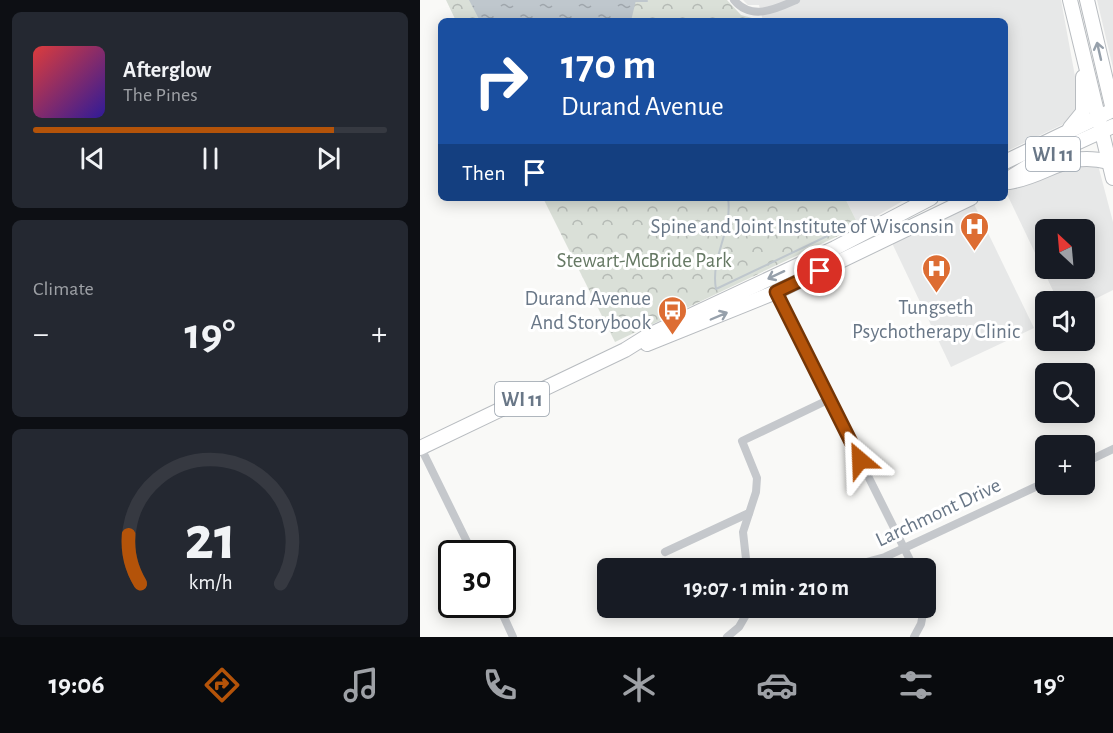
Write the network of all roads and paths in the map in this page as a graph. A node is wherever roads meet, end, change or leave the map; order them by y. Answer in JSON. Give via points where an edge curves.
{"nodes":[{"id":1,"x":734,"y":0,"type":"edge"},
{"id":2,"x":796,"y":0,"type":"edge"},
{"id":3,"x":1070,"y":0,"type":"edge"},
{"id":4,"x":1088,"y":4,"type":"edge"},
{"id":5,"x":1081,"y":45,"type":"junction"},
{"id":6,"x":1111,"y":89,"type":"edge"},
{"id":7,"x":1113,"y":110,"type":"edge"},
{"id":8,"x":1099,"y":117,"type":"junction"},
{"id":9,"x":1108,"y":128,"type":"edge"},
{"id":10,"x":1064,"y":133,"type":"junction"},
{"id":11,"x":1008,"y":161,"type":"edge"},
{"id":12,"x":1109,"y":162,"type":"junction"},
{"id":13,"x":1113,"y":178,"type":"edge"},
{"id":14,"x":1008,"y":180,"type":"edge"},
{"id":15,"x":1008,"y":182,"type":"edge"},
{"id":16,"x":926,"y":201,"type":"edge"},
{"id":17,"x":927,"y":201,"type":"edge"},
{"id":18,"x":965,"y":201,"type":"edge"},
{"id":19,"x":885,"y":222,"type":"junction"},
{"id":20,"x":925,"y":222,"type":"junction"},
{"id":21,"x":880,"y":243,"type":"junction"},
{"id":22,"x":776,"y":292,"type":"junction"},
{"id":23,"x":625,"y":350,"type":"junction"},
{"id":24,"x":830,"y":399,"type":"junction"},
{"id":25,"x":420,"y":447,"type":"edge"},
{"id":26,"x":1113,"y":449,"type":"edge"},
{"id":27,"x":1095,"y":458,"type":"edge"},
{"id":28,"x":1035,"y":487,"type":"edge"},
{"id":29,"x":748,"y":513,"type":"junction"},
{"id":30,"x":466,"y":540,"type":"edge"},
{"id":31,"x":904,"y":548,"type":"junction"},
{"id":32,"x":664,"y":552,"type":"dead end"},
{"id":33,"x":745,"y":558,"type":"edge"},
{"id":34,"x":880,"y":558,"type":"edge"},
{"id":35,"x":909,"y":558,"type":"edge"},
{"id":36,"x":504,"y":618,"type":"edge"},
{"id":37,"x":744,"y":618,"type":"edge"},
{"id":38,"x":922,"y":618,"type":"edge"},
{"id":39,"x":513,"y":637,"type":"edge"},
{"id":40,"x":728,"y":637,"type":"edge"},
{"id":41,"x":914,"y":637,"type":"edge"}],
"edges":[{"from":1,"to":2,"type":"street","via":[[753,13]]},
{"from":3,"to":5,"type":"main road"},
{"from":6,"to":4,"type":"main road","one_way":true},
{"from":5,"to":8,"type":"main road"},
{"from":5,"to":10,"type":"main road","via":[[1083,112]]},
{"from":6,"to":7,"type":"main road"},
{"from":7,"to":8,"type":"main road","number":"WI 11"},
{"from":8,"to":9,"type":"main road"},
{"from":8,"to":10,"type":"main road","number":"WI 11"},
{"from":9,"to":12,"type":"main road"},
{"from":9,"to":14,"type":"main road","number":"WI 11","via":[[1035,162]]},
{"from":10,"to":11,"type":"main road","number":"WI 11"},
{"from":12,"to":13,"type":"main road"},
{"from":12,"to":15,"type":"main road","via":[[1089,157],[1066,161],[1025,180]]},
{"from":16,"to":19,"type":"main road","number":"WI 11"},
{"from":17,"to":20,"type":"main road","via":[[914,217]]},
{"from":18,"to":20,"type":"main road","number":"WI 11"},
{"from":19,"to":21,"type":"main road"},
{"from":19,"to":23,"type":"main road","number":"WI 11","one_way":true},
{"from":20,"to":21,"type":"main road","number":"WI 11"},
{"from":21,"to":22,"type":"main road","number":"WI 11"},
{"from":23,"to":22,"type":"main road","number":"WI 11","one_way":true,"via":[[652,343]]},
{"from":22,"to":24,"type":"street"},
{"from":23,"to":25,"type":"main road","number":"WI 11"},
{"from":24,"to":29,"type":"street","via":[[742,441],[757,478]]},
{"from":24,"to":31,"type":"street"},
{"from":25,"to":30,"type":"street"},
{"from":26,"to":27,"type":"street"},
{"from":28,"to":31,"type":"street","name":"Larchmont Drive"},
{"from":29,"to":32,"type":"street"},
{"from":29,"to":33,"type":"street","via":[[742,541]]},
{"from":31,"to":34,"type":"street","name":"Larchmont Drive"},
{"from":31,"to":35,"type":"street"},
{"from":36,"to":39,"type":"street"},
{"from":37,"to":40,"type":"street"},
{"from":38,"to":41,"type":"street"}]}
